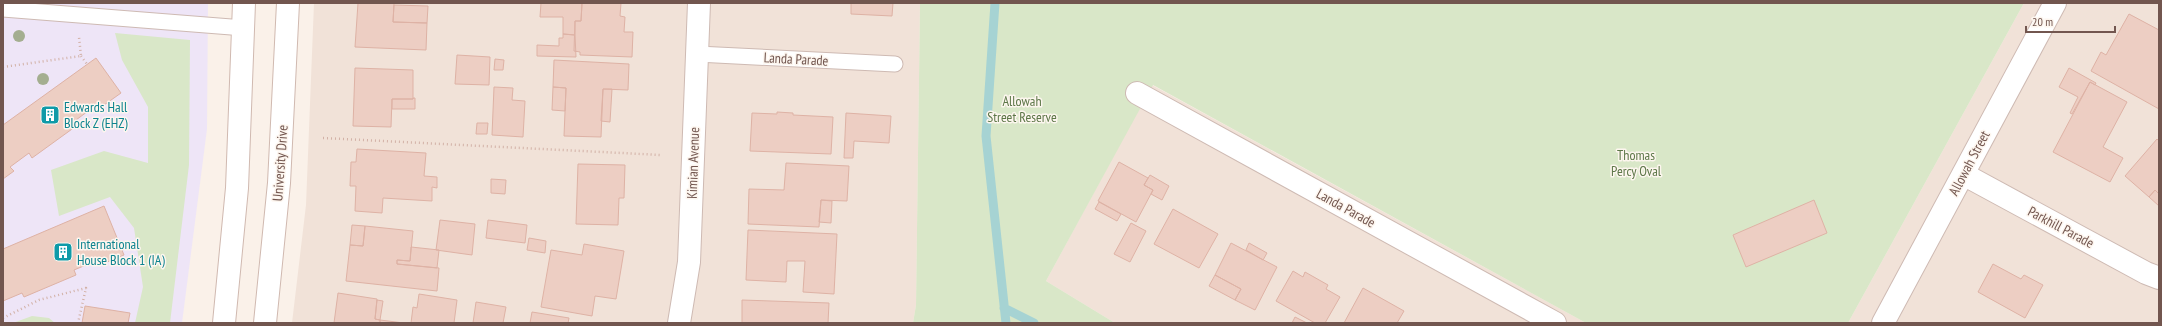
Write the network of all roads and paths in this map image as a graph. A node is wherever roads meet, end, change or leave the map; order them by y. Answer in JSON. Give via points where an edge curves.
{"nodes":[{"id":1,"x":244,"y":3,"type":"edge"},
{"id":2,"x":288,"y":3,"type":"edge"},
{"id":3,"x":699,"y":3,"type":"edge"},
{"id":4,"x":2055,"y":3,"type":"edge"},
{"id":5,"x":3,"y":9,"type":"edge"},
{"id":6,"x":77,"y":15,"type":"junction"},
{"id":7,"x":244,"y":28,"type":"junction"},
{"id":8,"x":697,"y":54,"type":"junction"},
{"id":9,"x":81,"y":56,"type":"junction"},
{"id":10,"x":87,"y":64,"type":"dead end"},
{"id":11,"x":895,"y":64,"type":"dead end"},
{"id":12,"x":3,"y":67,"type":"edge"},
{"id":13,"x":1137,"y":93,"type":"dead end"},
{"id":14,"x":323,"y":138,"type":"dead end"},
{"id":15,"x":661,"y":154,"type":"dead end"},
{"id":16,"x":1963,"y":174,"type":"junction"},
{"id":17,"x":2159,"y":278,"type":"edge"},
{"id":18,"x":3,"y":318,"type":"edge"},
{"id":19,"x":78,"y":323,"type":"edge"},
{"id":20,"x":224,"y":323,"type":"edge"},
{"id":21,"x":265,"y":323,"type":"edge"},
{"id":22,"x":679,"y":323,"type":"edge"},
{"id":23,"x":1555,"y":323,"type":"edge"},
{"id":24,"x":1882,"y":323,"type":"edge"}],
"edges":[{"from":1,"to":7,"type":"street"},
{"from":2,"to":21,"type":"street","name":"University Drive","via":[[279,183]]},
{"from":3,"to":8,"type":"street","name":"Kimian Avenue"},
{"from":4,"to":16,"type":"street","name":"Allowah Street"},
{"from":5,"to":6,"type":"lane"},
{"from":6,"to":7,"type":"lane"},
{"from":6,"to":9,"type":"path"},
{"from":7,"to":20,"type":"street","via":[[237,188]]},
{"from":8,"to":11,"type":"lane","name":"Landa Parade"},
{"from":8,"to":22,"type":"street","name":"Kimian Avenue","via":[[690,262]]},
{"from":9,"to":10,"type":"path"},
{"from":9,"to":12,"type":"path"},
{"from":13,"to":23,"type":"street","name":"Landa Parade"},
{"from":14,"to":15,"type":"path"},
{"from":16,"to":17,"type":"street","name":"Parkhill Parade"},
{"from":16,"to":24,"type":"street","name":"Allowah Street"},
{"from":18,"to":19,"type":"path","via":[[38,300],[86,288]]}]}
